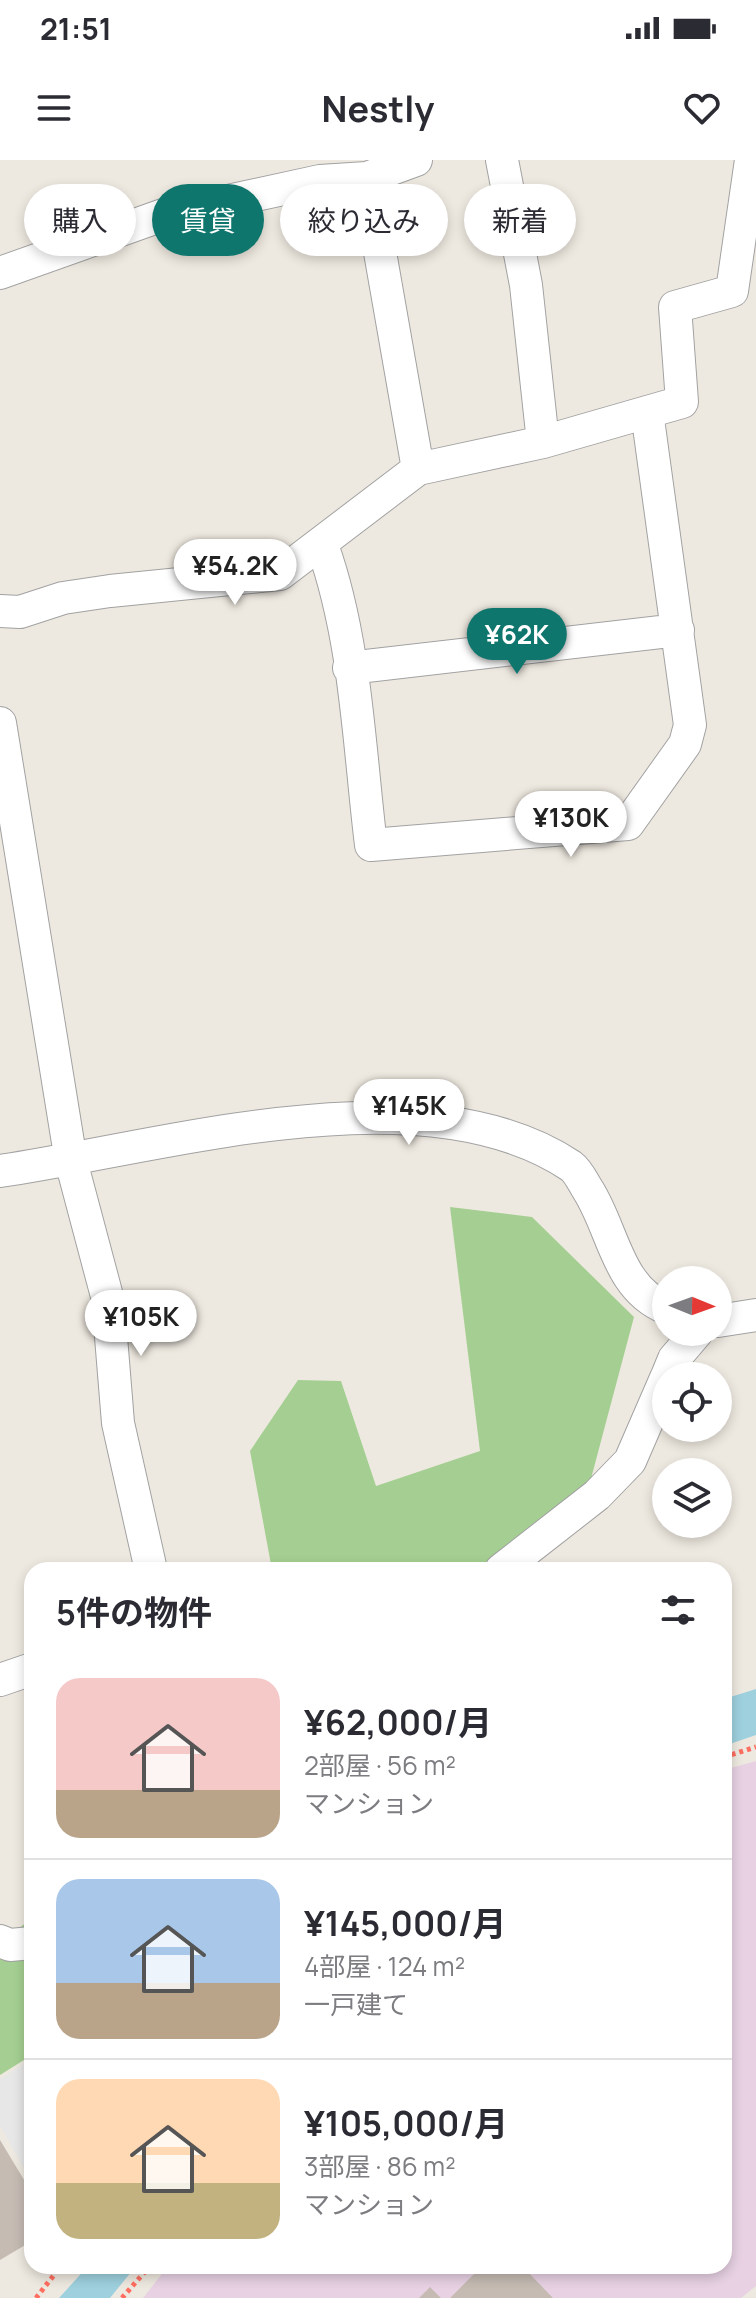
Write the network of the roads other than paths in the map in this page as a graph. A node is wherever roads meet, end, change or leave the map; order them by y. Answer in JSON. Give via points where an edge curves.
{"nodes":[{"id":1,"x":416,"y":160,"type":"edge"},
{"id":2,"x":502,"y":160,"type":"edge"},
{"id":3,"x":751,"y":160,"type":"edge"},
{"id":4,"x":367,"y":178,"type":"junction"},
{"id":5,"x":0,"y":273,"type":"edge"},
{"id":6,"x":647,"y":412,"type":"junction"},
{"id":7,"x":543,"y":442,"type":"junction"},
{"id":8,"x":418,"y":469,"type":"junction"},
{"id":9,"x":322,"y":545,"type":"junction"},
{"id":10,"x":0,"y":611,"type":"edge"},
{"id":11,"x":678,"y":630,"type":"junction"},
{"id":12,"x":349,"y":668,"type":"junction"},
{"id":13,"x":0,"y":723,"type":"edge"},
{"id":14,"x":71,"y":1161,"type":"junction"},
{"id":15,"x":0,"y":1171,"type":"edge"},
{"id":16,"x":652,"y":1302,"type":"edge"},
{"id":17,"x":756,"y":1315,"type":"edge"},
{"id":18,"x":732,"y":1319,"type":"edge"},
{"id":19,"x":685,"y":1346,"type":"edge"},
{"id":20,"x":673,"y":1362,"type":"edge"},
{"id":21,"x":652,"y":1410,"type":"edge"},
{"id":22,"x":149,"y":1562,"type":"edge"},
{"id":23,"x":511,"y":1562,"type":"edge"},
{"id":24,"x":24,"y":1672,"type":"edge"},
{"id":25,"x":0,"y":1680,"type":"edge"},
{"id":26,"x":0,"y":1941,"type":"edge"},
{"id":27,"x":24,"y":1944,"type":"edge"}],
"edges":[{"from":1,"to":4,"type":"street"},
{"from":2,"to":7,"type":"street","via":[[526,285]]},
{"from":3,"to":6,"type":"street","via":[[732,291],[675,307],[682,402]]},
{"from":4,"to":5,"type":"street","via":[[320,181],[163,215]]},
{"from":4,"to":8,"type":"street"},
{"from":6,"to":7,"type":"street"},
{"from":6,"to":11,"type":"street"},
{"from":7,"to":8,"type":"street"},
{"from":8,"to":9,"type":"street"},
{"from":9,"to":10,"type":"street","via":[[280,574],[110,591],[20,612]]},
{"from":9,"to":12,"type":"street"},
{"from":11,"to":12,"type":"street"},
{"from":11,"to":12,"type":"street","via":[[690,725],[685,744],[628,824],[565,832],[371,845]]},
{"from":13,"to":14,"type":"street"},
{"from":14,"to":15,"type":"street"},
{"from":14,"to":16,"type":"street","via":[[310,1119],[415,1119],[516,1136],[574,1168],[600,1208],[628,1278]]},
{"from":14,"to":22,"type":"street","via":[[108,1300],[118,1423]]},
{"from":17,"to":18,"type":"street"},
{"from":19,"to":20,"type":"street"},
{"from":21,"to":23,"type":"street","via":[[630,1461],[597,1495]]},
{"from":24,"to":25,"type":"street"},
{"from":26,"to":27,"type":"street"}]}
